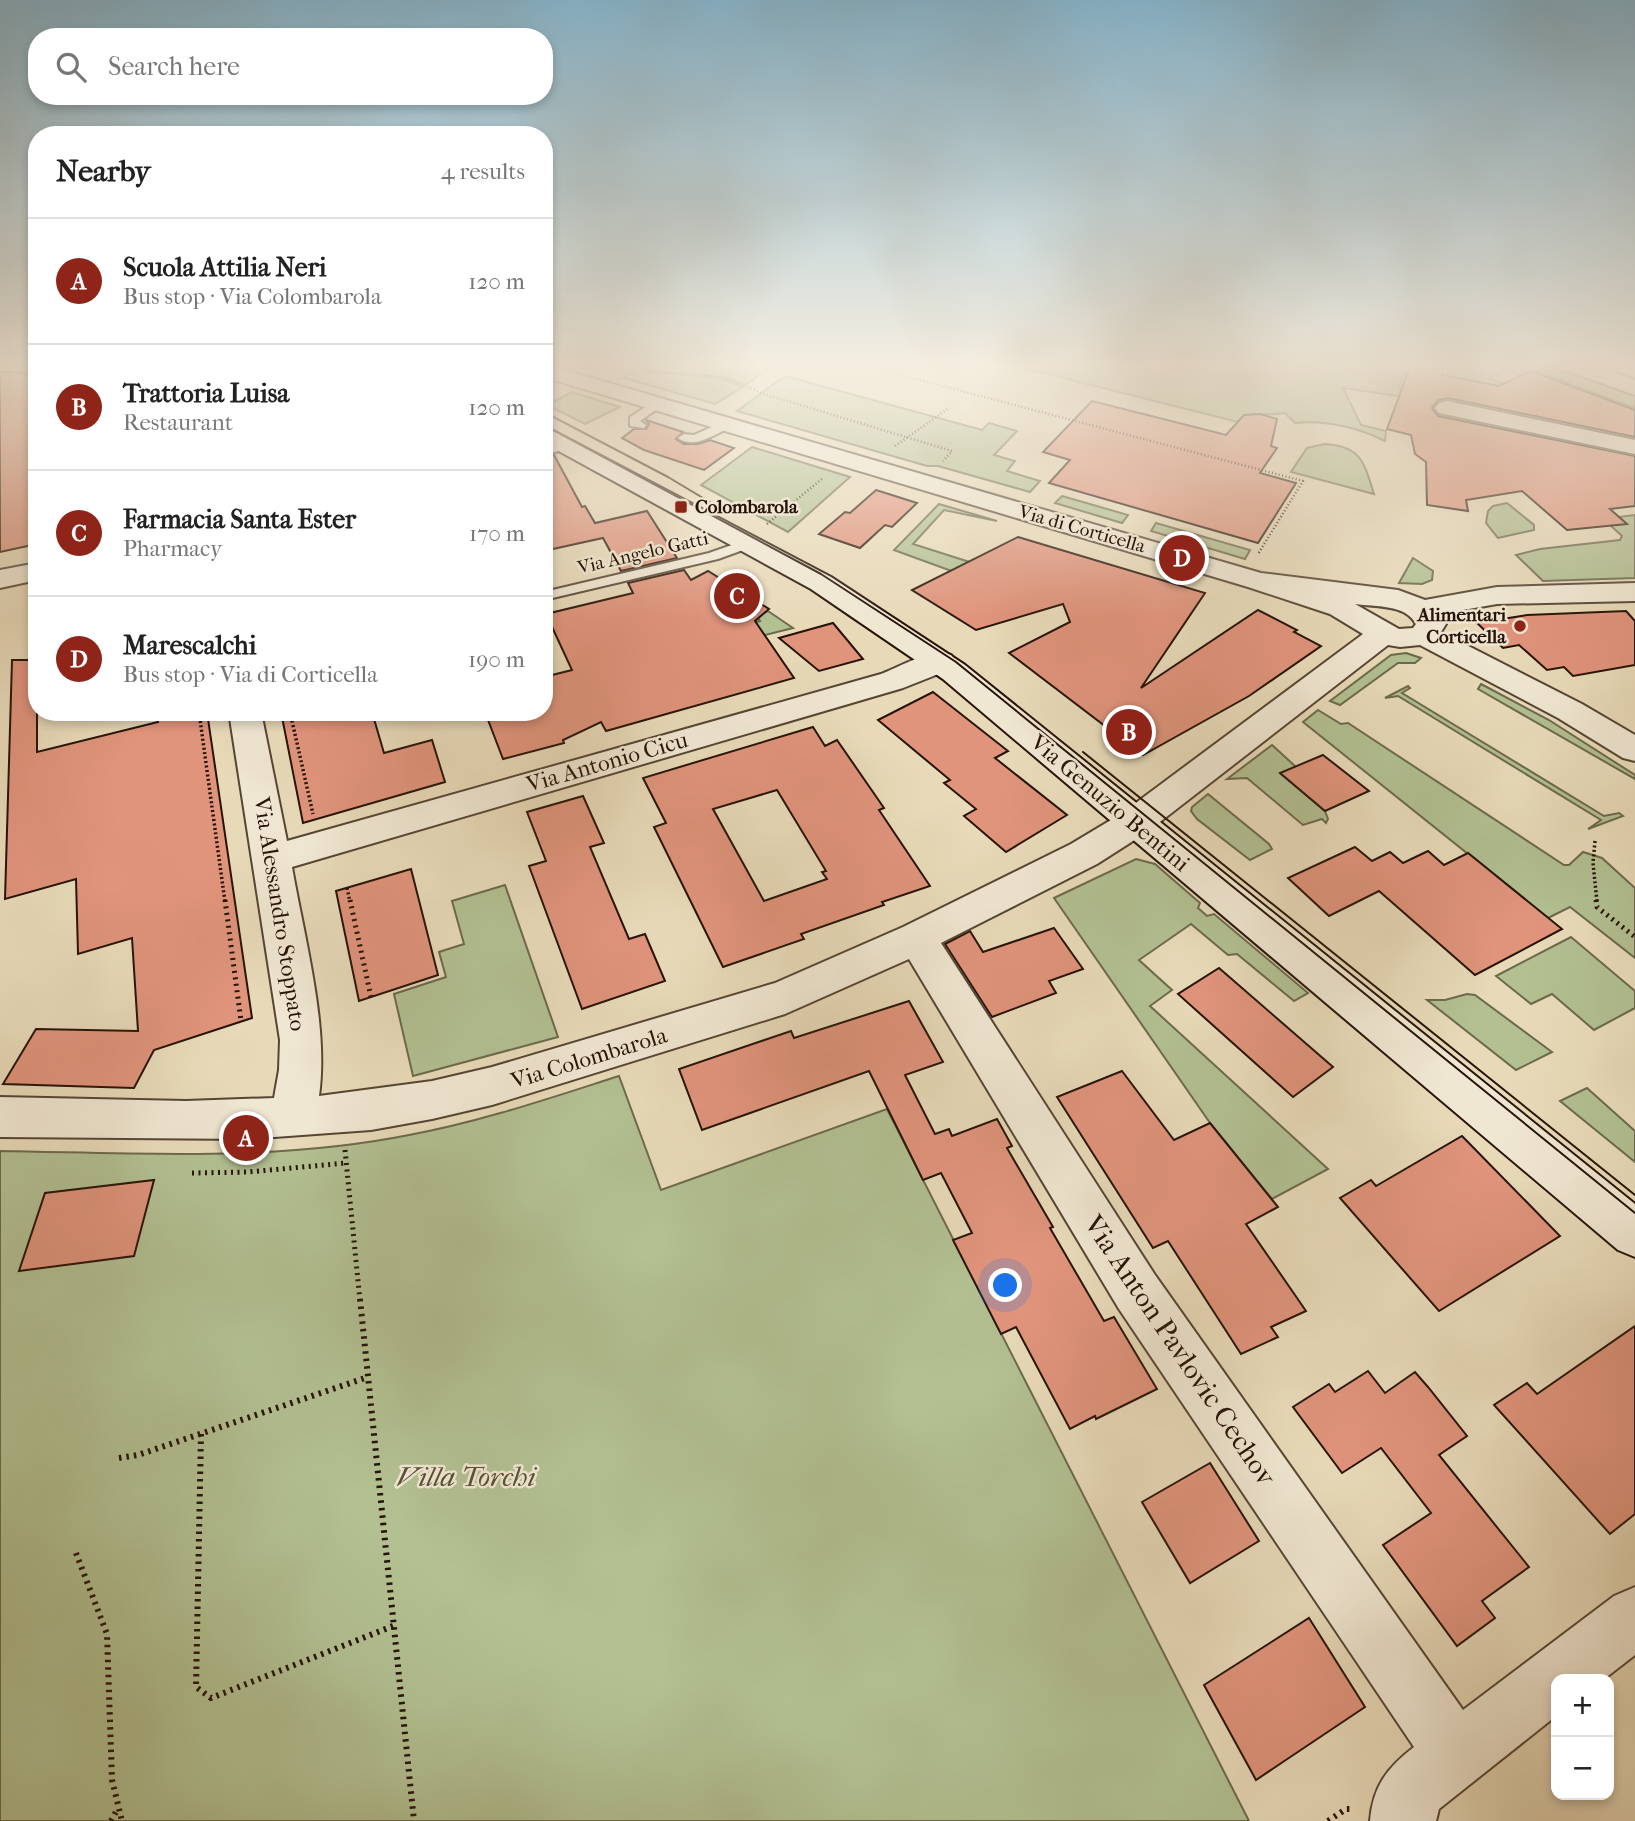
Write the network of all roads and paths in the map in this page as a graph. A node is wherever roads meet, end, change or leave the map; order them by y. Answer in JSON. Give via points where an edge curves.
{"nodes":[{"id":1,"x":566,"y":449,"type":"edge"},
{"id":2,"x":816,"y":449,"type":"edge"},
{"id":3,"x":945,"y":449,"type":"edge"},
{"id":4,"x":1181,"y":449,"type":"edge"},
{"id":5,"x":938,"y":466,"type":"dead end"},
{"id":6,"x":831,"y":471,"type":"dead end"},
{"id":7,"x":758,"y":534,"type":"junction"},
{"id":8,"x":1255,"y":572,"type":"junction"},
{"id":9,"x":28,"y":573,"type":"edge"},
{"id":10,"x":0,"y":579,"type":"edge"},
{"id":11,"x":1635,"y":592,"type":"edge"},
{"id":12,"x":553,"y":594,"type":"edge"},
{"id":13,"x":1373,"y":617,"type":"junction"},
{"id":14,"x":1424,"y":622,"type":"junction"},
{"id":15,"x":940,"y":662,"type":"junction"},
{"id":16,"x":200,"y":721,"type":"edge"},
{"id":17,"x":247,"y":721,"type":"edge"},
{"id":18,"x":292,"y":721,"type":"edge"},
{"id":19,"x":1635,"y":750,"type":"edge"},
{"id":20,"x":314,"y":820,"type":"dead end"},
{"id":21,"x":1134,"y":823,"type":"junction"},
{"id":22,"x":1595,"y":841,"type":"dead end"},
{"id":23,"x":272,"y":859,"type":"junction"},
{"id":24,"x":347,"y":888,"type":"dead end"},
{"id":25,"x":1635,"y":937,"type":"edge"},
{"id":26,"x":917,"y":938,"type":"junction"},
{"id":27,"x":371,"y":997,"type":"dead end"},
{"id":28,"x":241,"y":1021,"type":"dead end"},
{"id":29,"x":0,"y":1117,"type":"edge"},
{"id":30,"x":293,"y":1117,"type":"junction"},
{"id":31,"x":344,"y":1137,"type":"dead end"},
{"id":32,"x":346,"y":1163,"type":"junction"},
{"id":33,"x":192,"y":1173,"type":"dead end"},
{"id":34,"x":1635,"y":1234,"type":"edge"},
{"id":35,"x":368,"y":1377,"type":"junction"},
{"id":36,"x":201,"y":1434,"type":"junction"},
{"id":37,"x":119,"y":1458,"type":"dead end"},
{"id":38,"x":76,"y":1553,"type":"dead end"},
{"id":39,"x":1635,"y":1617,"type":"edge"},
{"id":40,"x":394,"y":1626,"type":"junction"},
{"id":41,"x":1456,"y":1754,"type":"junction"},
{"id":42,"x":117,"y":1809,"type":"junction"},
{"id":43,"x":111,"y":1821,"type":"edge"},
{"id":44,"x":121,"y":1821,"type":"edge"},
{"id":45,"x":414,"y":1821,"type":"edge"},
{"id":46,"x":1403,"y":1821,"type":"edge"}],
"edges":[{"from":1,"to":7,"type":"street","name":"Via Genuzio Bentini"},
{"from":2,"to":8,"type":"street","name":"Via di Corticella"},
{"from":3,"to":5,"type":"path","via":[[952,451]]},
{"from":4,"to":8,"type":"path","via":[[1303,481]]},
{"from":6,"to":7,"type":"path"},
{"from":7,"to":12,"type":"lane","name":"Via Angelo Gatti","via":[[713,556]]},
{"from":7,"to":15,"type":"street","name":"Via Genuzio Bentini"},
{"from":8,"to":13,"type":"street","name":"Via di Corticella"},
{"from":9,"to":10,"type":"street"},
{"from":11,"to":14,"type":"street","via":[[1443,603]]},
{"from":13,"to":14,"type":"street","name":"Via di Corticella","via":[[1405,638]]},
{"from":13,"to":21,"type":"street","name":"Via Colombarola"},
{"from":14,"to":19,"type":"street","name":"Via di Corticella"},
{"from":15,"to":21,"type":"street","name":"Via Genuzio Bentini"},
{"from":15,"to":23,"type":"street","name":"Via Antonio Cicu","via":[[892,681]]},
{"from":16,"to":28,"type":"path"},
{"from":17,"to":23,"type":"street","name":"Via Alessandro Stoppato"},
{"from":18,"to":20,"type":"path"},
{"from":21,"to":26,"type":"street","name":"Via Colombarola","via":[[1084,854]]},
{"from":21,"to":34,"type":"street","name":"Via Genuzio Bentini"},
{"from":22,"to":25,"type":"path","via":[[1597,907]]},
{"from":23,"to":30,"type":"street","name":"Via Alessandro Stoppato","via":[[302,1054]]},
{"from":24,"to":27,"type":"path"},
{"from":26,"to":30,"type":"street","name":"Via Colombarola","via":[[785,997],[506,1083],[386,1110]]},
{"from":26,"to":41,"type":"street","name":"Via Anton Pavlovic Cechov","via":[[1137,1292]]},
{"from":29,"to":30,"type":"street","name":"Via Colombarola","via":[[199,1121]]},
{"from":31,"to":32,"type":"path"},
{"from":32,"to":33,"type":"path"},
{"from":32,"to":35,"type":"path"},
{"from":35,"to":36,"type":"path"},
{"from":35,"to":40,"type":"path"},
{"from":36,"to":37,"type":"path"},
{"from":36,"to":40,"type":"path","via":[[195,1687],[211,1698]]},
{"from":38,"to":42,"type":"path","via":[[107,1634],[110,1755]]},
{"from":39,"to":41,"type":"street"},
{"from":40,"to":45,"type":"path"},
{"from":41,"to":46,"type":"street","via":[[1404,1801]]},
{"from":42,"to":43,"type":"path"},
{"from":42,"to":44,"type":"path"}]}
